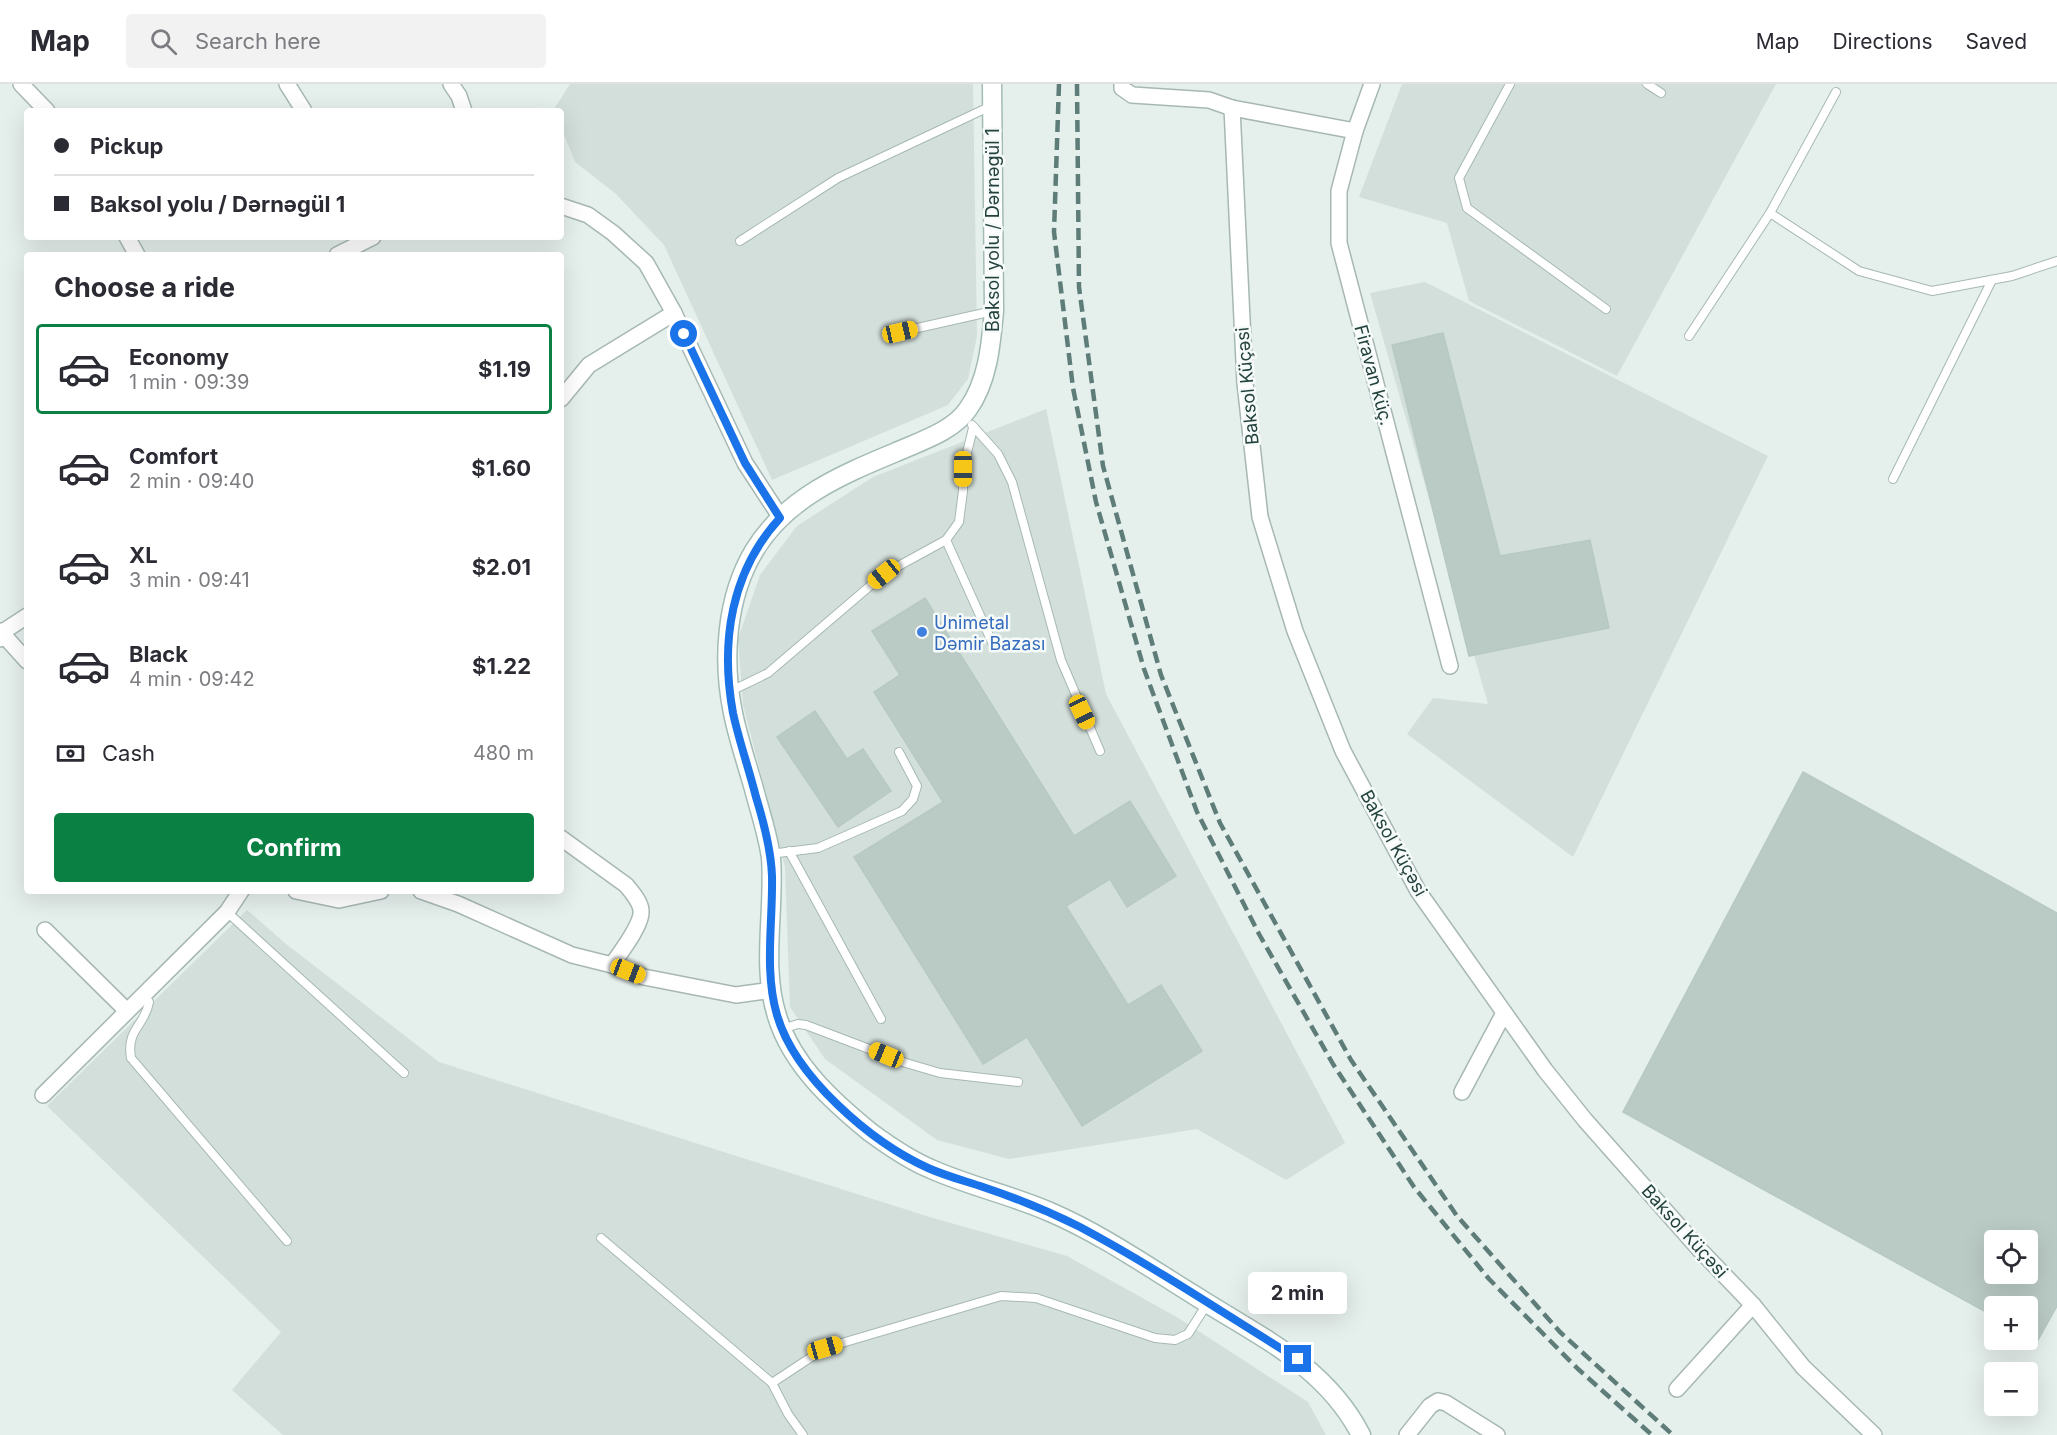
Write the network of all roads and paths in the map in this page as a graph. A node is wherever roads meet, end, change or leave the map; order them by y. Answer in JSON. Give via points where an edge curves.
{"nodes":[{"id":1,"x":21,"y":84,"type":"edge"},
{"id":2,"x":287,"y":84,"type":"edge"},
{"id":3,"x":451,"y":84,"type":"edge"},
{"id":4,"x":992,"y":84,"type":"edge"},
{"id":5,"x":1122,"y":84,"type":"edge"},
{"id":6,"x":1372,"y":84,"type":"edge"},
{"id":7,"x":1510,"y":84,"type":"edge"},
{"id":8,"x":1647,"y":84,"type":"edge"},
{"id":9,"x":1836,"y":92,"type":"dead end"},
{"id":10,"x":1661,"y":93,"type":"dead end"},
{"id":11,"x":993,"y":106,"type":"junction"},
{"id":12,"x":44,"y":108,"type":"edge"},
{"id":13,"x":302,"y":108,"type":"edge"},
{"id":14,"x":463,"y":108,"type":"edge"},
{"id":15,"x":1232,"y":108,"type":"junction"},
{"id":16,"x":1355,"y":131,"type":"junction"},
{"id":17,"x":564,"y":207,"type":"edge"},
{"id":18,"x":1770,"y":213,"type":"junction"},
{"id":19,"x":367,"y":240,"type":"edge"},
{"id":20,"x":740,"y":241,"type":"dead end"},
{"id":21,"x":343,"y":252,"type":"edge"},
{"id":22,"x":2057,"y":261,"type":"edge"},
{"id":23,"x":1992,"y":280,"type":"junction"},
{"id":24,"x":1606,"y":309,"type":"dead end"},
{"id":25,"x":994,"y":311,"type":"junction"},
{"id":26,"x":674,"y":313,"type":"junction"},
{"id":27,"x":900,"y":332,"type":"dead end"},
{"id":28,"x":1689,"y":336,"type":"dead end"},
{"id":29,"x":564,"y":395,"type":"edge"},
{"id":30,"x":970,"y":420,"type":"junction"},
{"id":31,"x":1893,"y":479,"type":"dead end"},
{"id":32,"x":780,"y":518,"type":"junction"},
{"id":33,"x":946,"y":540,"type":"junction"},
{"id":34,"x":24,"y":618,"type":"edge"},
{"id":35,"x":0,"y":635,"type":"edge"},
{"id":36,"x":992,"y":642,"type":"dead end"},
{"id":37,"x":24,"y":658,"type":"edge"},
{"id":38,"x":1450,"y":666,"type":"dead end"},
{"id":39,"x":729,"y":692,"type":"junction"},
{"id":40,"x":1100,"y":751,"type":"dead end"},
{"id":41,"x":899,"y":752,"type":"dead end"},
{"id":42,"x":564,"y":840,"type":"edge"},
{"id":43,"x":789,"y":851,"type":"junction"},
{"id":44,"x":770,"y":854,"type":"junction"},
{"id":45,"x":239,"y":894,"type":"edge"},
{"id":46,"x":310,"y":894,"type":"edge"},
{"id":47,"x":367,"y":894,"type":"edge"},
{"id":48,"x":430,"y":894,"type":"edge"},
{"id":49,"x":227,"y":912,"type":"junction"},
{"id":50,"x":45,"y":930,"type":"dead end"},
{"id":51,"x":612,"y":965,"type":"junction"},
{"id":52,"x":772,"y":990,"type":"junction"},
{"id":53,"x":144,"y":994,"type":"junction"},
{"id":54,"x":128,"y":1011,"type":"junction"},
{"id":55,"x":1504,"y":1013,"type":"junction"},
{"id":56,"x":881,"y":1020,"type":"dead end"},
{"id":57,"x":782,"y":1029,"type":"junction"},
{"id":58,"x":404,"y":1073,"type":"dead end"},
{"id":59,"x":1018,"y":1082,"type":"dead end"},
{"id":60,"x":1462,"y":1092,"type":"dead end"},
{"id":61,"x":43,"y":1095,"type":"dead end"},
{"id":62,"x":601,"y":1238,"type":"dead end"},
{"id":63,"x":287,"y":1241,"type":"dead end"},
{"id":64,"x":1207,"y":1304,"type":"junction"},
{"id":65,"x":1753,"y":1305,"type":"junction"},
{"id":66,"x":772,"y":1383,"type":"junction"},
{"id":67,"x":1677,"y":1389,"type":"dead end"},
{"id":68,"x":803,"y":1435,"type":"edge"},
{"id":69,"x":1361,"y":1435,"type":"edge"},
{"id":70,"x":1407,"y":1435,"type":"edge"},
{"id":71,"x":1497,"y":1435,"type":"edge"},
{"id":72,"x":1874,"y":1435,"type":"edge"}],
"edges":[{"from":1,"to":12,"type":"street"},
{"from":2,"to":13,"type":"street"},
{"from":3,"to":14,"type":"street"},
{"from":4,"to":11,"type":"main road","name":"Baksol yolu / Dərnəgül 1"},
{"from":5,"to":15,"type":"street","via":[[1132,95],[1209,100]]},
{"from":6,"to":16,"type":"street","name":"Firavan küç."},
{"from":7,"to":24,"type":"lane","via":[[1460,178],[1467,208]]},
{"from":8,"to":10,"type":"lane"},
{"from":9,"to":18,"type":"lane"},
{"from":11,"to":20,"type":"lane","via":[[838,178]]},
{"from":11,"to":25,"type":"main road","name":"Baksol yolu / Dərnəgül 1"},
{"from":15,"to":16,"type":"street"},
{"from":15,"to":55,"type":"street","name":"Baksol Küçəsi","via":[[1245,383],[1260,517],[1295,631],[1343,751],[1418,891]]},
{"from":16,"to":38,"type":"street","name":"Firavan küç.","via":[[1339,191],[1339,243]]},
{"from":17,"to":26,"type":"street","via":[[588,215],[646,263]]},
{"from":18,"to":23,"type":"lane","via":[[1859,271],[1932,291]]},
{"from":18,"to":28,"type":"lane"},
{"from":19,"to":21,"type":"street"},
{"from":22,"to":23,"type":"lane"},
{"from":23,"to":31,"type":"lane"},
{"from":25,"to":27,"type":"lane"},
{"from":25,"to":30,"type":"main road","name":"Baksol yolu / Dərnəgül 1","via":[[985,372]]},
{"from":26,"to":29,"type":"street","via":[[589,365]]},
{"from":26,"to":32,"type":"street","via":[[745,463]]},
{"from":30,"to":32,"type":"main road","name":"Baksol yolu / Dərnəgül 1","via":[[840,476]]},
{"from":30,"to":33,"type":"lane","via":[[959,522]]},
{"from":30,"to":40,"type":"lane","via":[[999,454],[1012,483],[1061,660]]},
{"from":32,"to":39,"type":"main road","name":"Baksol yolu / Dərnəgül 1","via":[[753,553],[735,599],[728,645]]},
{"from":33,"to":36,"type":"lane"},
{"from":33,"to":39,"type":"lane","via":[[884,574],[768,673]]},
{"from":34,"to":35,"type":"street"},
{"from":35,"to":37,"type":"street"},
{"from":39,"to":44,"type":"main road","name":"Baksol yolu / Dərnəgül 1"},
{"from":41,"to":43,"type":"lane","via":[[916,786],[913,799],[902,811],[818,848]]},
{"from":42,"to":51,"type":"street","via":[[626,885],[641,910],[638,924]]},
{"from":43,"to":44,"type":"lane"},
{"from":43,"to":56,"type":"lane"},
{"from":44,"to":52,"type":"main road","name":"Baksol yolu / Dərnəgül 1"},
{"from":45,"to":49,"type":"street"},
{"from":46,"to":47,"type":"street","via":[[339,900]]},
{"from":48,"to":51,"type":"street","via":[[572,956]]},
{"from":49,"to":53,"type":"street"},
{"from":49,"to":58,"type":"lane"},
{"from":50,"to":54,"type":"street"},
{"from":51,"to":52,"type":"street","via":[[644,977],[736,995]]},
{"from":52,"to":57,"type":"main road","name":"Baksol yolu / Dərnəgül 1"},
{"from":53,"to":54,"type":"street"},
{"from":53,"to":63,"type":"lane","via":[[149,1002],[128,1044],[131,1058]]},
{"from":54,"to":61,"type":"street"},
{"from":55,"to":60,"type":"street"},
{"from":55,"to":65,"type":"street","name":"Baksol Küçəsi","via":[[1585,1120]]},
{"from":57,"to":59,"type":"lane","via":[[806,1025],[906,1064],[940,1073]]},
{"from":57,"to":64,"type":"main road","name":"Baksol yolu / Dərnəgül 1","via":[[815,1081],[878,1138],[907,1158],[1050,1212],[1126,1253]]},
{"from":62,"to":66,"type":"lane"},
{"from":64,"to":66,"type":"lane","via":[[1188,1334],[1175,1340],[1155,1338],[1036,1298],[1001,1296],[825,1348]]},
{"from":64,"to":69,"type":"main road","name":"Baksol yolu / Dərnəgül 1","via":[[1298,1359],[1337,1397]]},
{"from":65,"to":67,"type":"street"},
{"from":65,"to":72,"type":"street","name":"Baksol Küçəsi","via":[[1803,1367]]},
{"from":66,"to":68,"type":"lane"},
{"from":70,"to":71,"type":"street","via":[[1438,1401]]}]}
